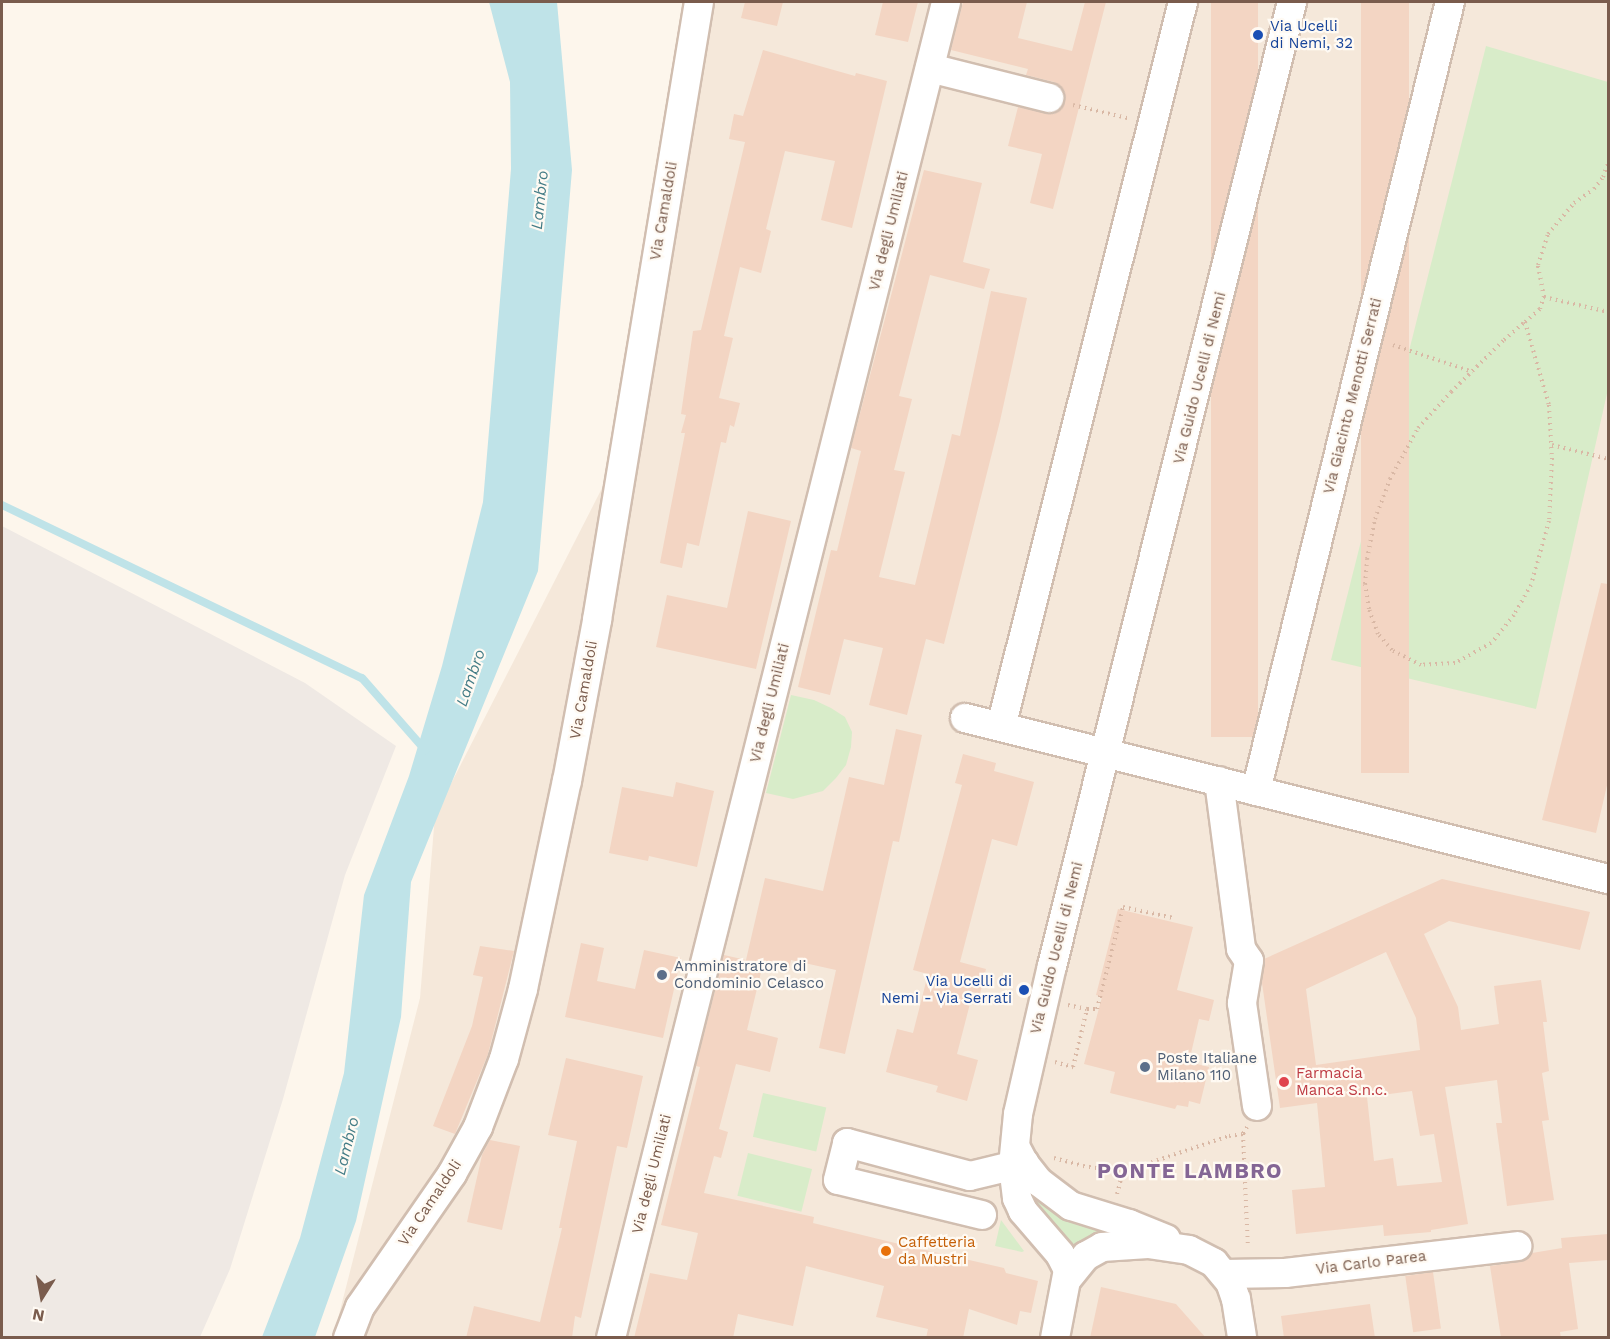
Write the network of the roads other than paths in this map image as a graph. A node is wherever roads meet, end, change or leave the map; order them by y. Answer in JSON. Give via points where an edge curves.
{"nodes":[{"id":1,"x":699,"y":2,"type":"edge"},
{"id":2,"x":946,"y":2,"type":"edge"},
{"id":3,"x":1184,"y":2,"type":"edge"},
{"id":4,"x":1292,"y":2,"type":"edge"},
{"id":5,"x":1450,"y":2,"type":"edge"},
{"id":6,"x":930,"y":68,"type":"junction"},
{"id":7,"x":1049,"y":98,"type":"road end"},
{"id":8,"x":965,"y":718,"type":"dead end"},
{"id":9,"x":1001,"y":727,"type":"junction"},
{"id":10,"x":1106,"y":753,"type":"junction"},
{"id":11,"x":1219,"y":782,"type":"junction"},
{"id":12,"x":1256,"y":791,"type":"junction"},
{"id":13,"x":1608,"y":879,"type":"edge"},
{"id":14,"x":1257,"y":1106,"type":"road end"},
{"id":15,"x":1024,"y":1157,"type":"junction"},
{"id":16,"x":970,"y":1176,"type":"junction"},
{"id":17,"x":1516,"y":1246,"type":"dead end"},
{"id":18,"x":1190,"y":1250,"type":"junction"},
{"id":19,"x":1224,"y":1274,"type":"junction"},
{"id":20,"x":1068,"y":1278,"type":"junction"},
{"id":21,"x":348,"y":1338,"type":"edge"},
{"id":22,"x":611,"y":1338,"type":"edge"},
{"id":23,"x":1054,"y":1338,"type":"edge"},
{"id":24,"x":1242,"y":1338,"type":"edge"}],
"edges":[{"from":1,"to":21,"type":"street","name":"Via Camaldoli","via":[[597,620],[523,989],[504,1059],[478,1127],[452,1174],[360,1307]]},
{"from":2,"to":6,"type":"street","name":"Via degli Umiliati"},
{"from":3,"to":9,"type":"street"},
{"from":4,"to":10,"type":"street","name":"Via Guido Ucelli di Nemi"},
{"from":5,"to":12,"type":"street","name":"Via Giacinto Menotti Serrati"},
{"from":6,"to":7,"type":"street"},
{"from":6,"to":22,"type":"street","name":"Via degli Umiliati"},
{"from":8,"to":9,"type":"street"},
{"from":9,"to":10,"type":"street"},
{"from":10,"to":11,"type":"street"},
{"from":10,"to":15,"type":"street","name":"Via Guido Ucelli di Nemi","via":[[1022,1095]]},
{"from":11,"to":12,"type":"street"},
{"from":11,"to":14,"type":"street","via":[[1241,949],[1249,961],[1242,1004]]},
{"from":12,"to":13,"type":"street"},
{"from":15,"to":16,"type":"street"},
{"from":15,"to":18,"type":"street","via":[[1039,1182],[1071,1206],[1129,1224]]},
{"from":15,"to":20,"type":"street","name":"Via Guido Ucelli di Nemi","via":[[1020,1205],[1064,1259]]},
{"from":16,"to":16,"type":"street","via":[[971,1213],[838,1180],[847,1143]]},
{"from":17,"to":19,"type":"street","name":"Via Carlo Parea","via":[[1285,1273]]},
{"from":18,"to":19,"type":"street","via":[[1208,1258]]},
{"from":18,"to":20,"type":"street","via":[[1148,1244],[1109,1245],[1086,1256]]},
{"from":19,"to":24,"type":"street","via":[[1235,1293]]},
{"from":20,"to":23,"type":"street"}]}
